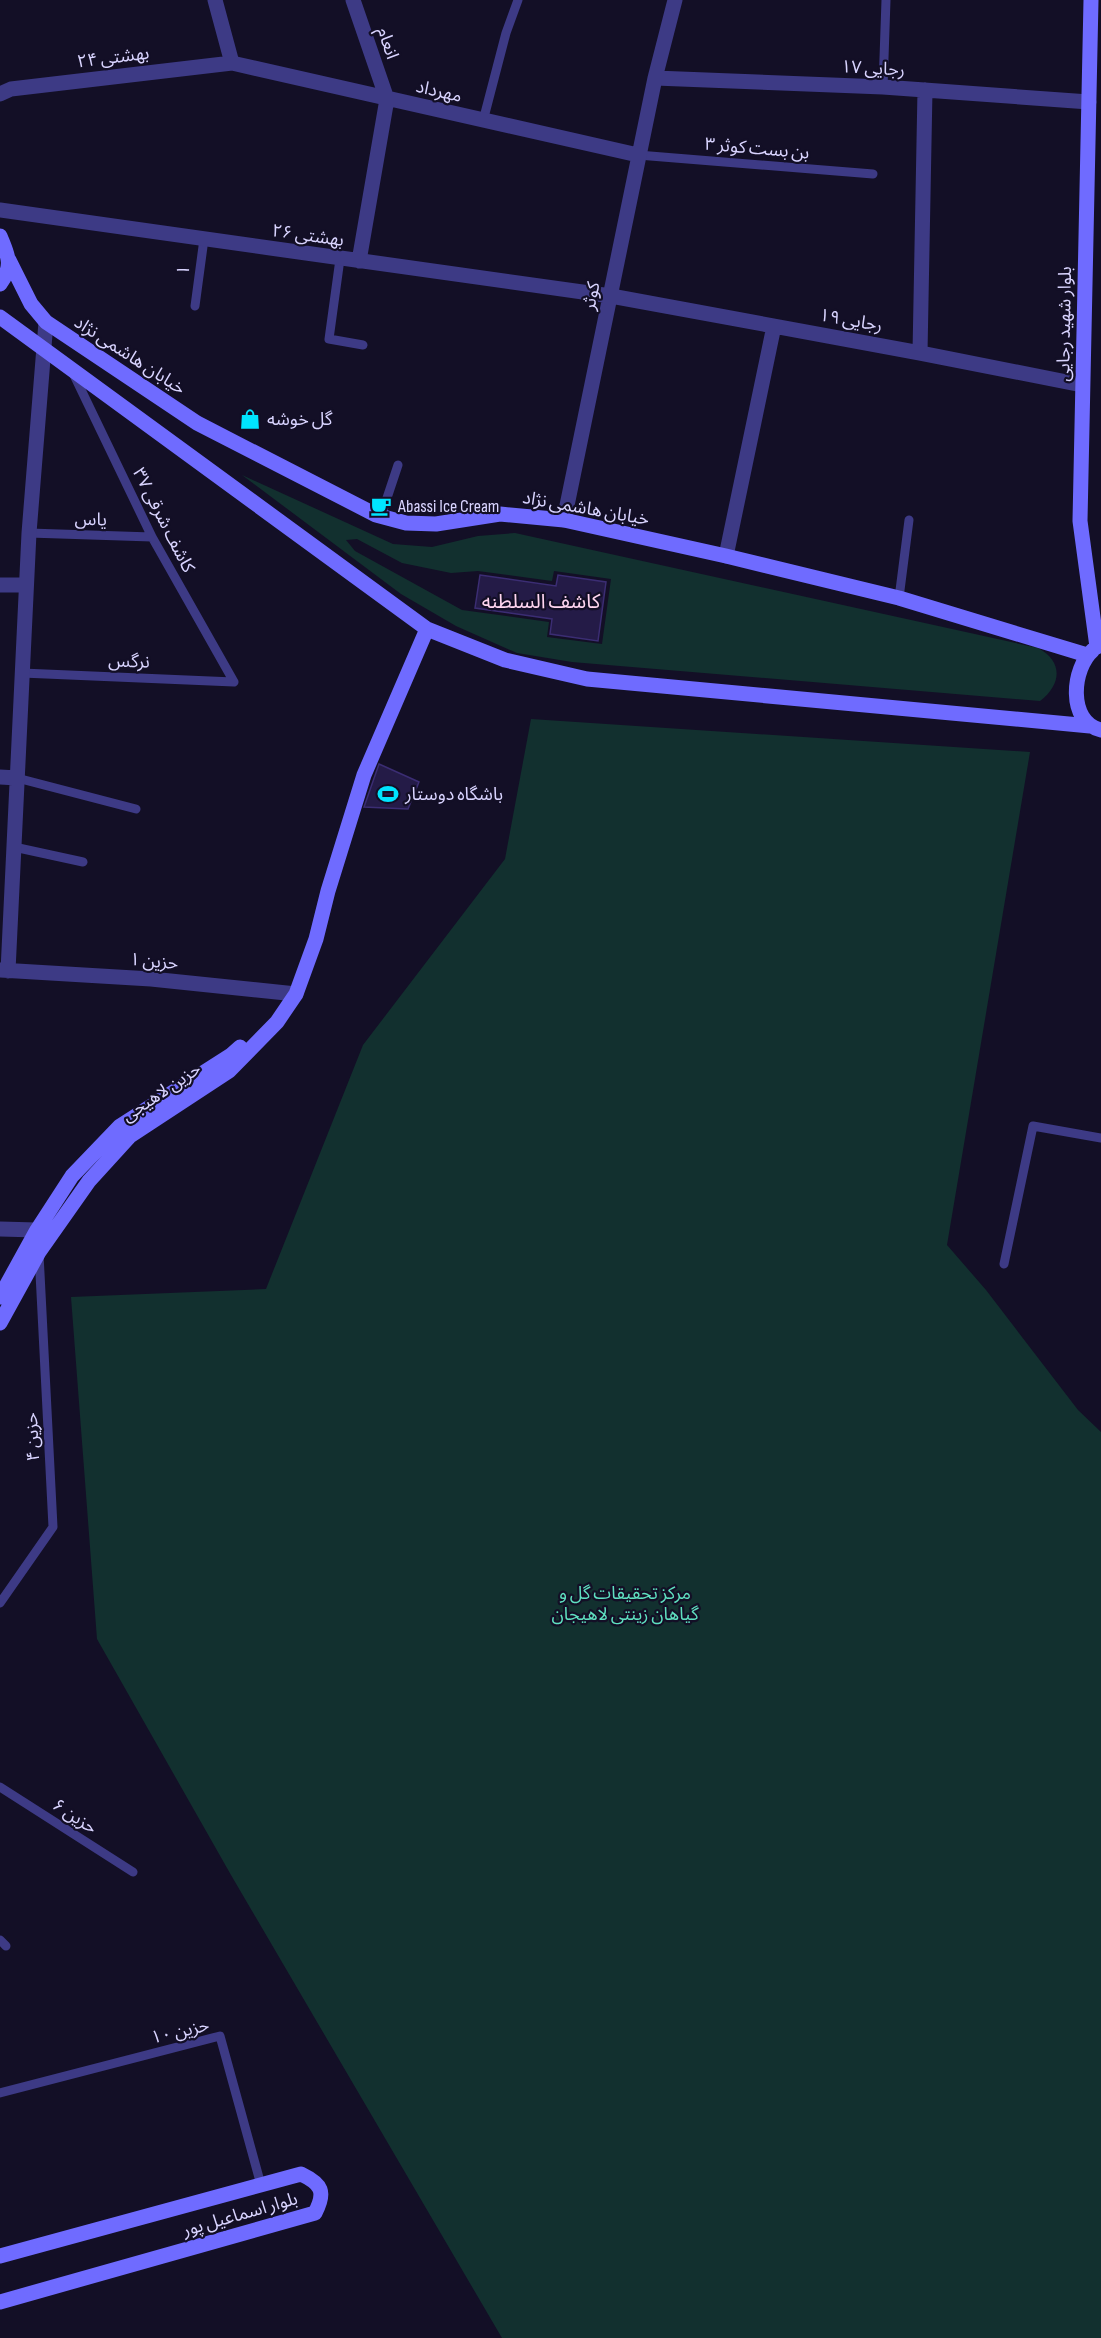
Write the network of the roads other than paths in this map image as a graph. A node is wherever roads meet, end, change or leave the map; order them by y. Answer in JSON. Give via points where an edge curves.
{"nodes":[{"id":1,"x":214,"y":0,"type":"edge"},
{"id":2,"x":353,"y":0,"type":"edge"},
{"id":3,"x":518,"y":0,"type":"edge"},
{"id":4,"x":675,"y":0,"type":"edge"},
{"id":5,"x":886,"y":0,"type":"edge"},
{"id":6,"x":1090,"y":0,"type":"edge"},
{"id":7,"x":232,"y":63,"type":"junction"},
{"id":8,"x":655,"y":78,"type":"junction"},
{"id":9,"x":883,"y":87,"type":"junction"},
{"id":10,"x":925,"y":90,"type":"junction"},
{"id":11,"x":0,"y":94,"type":"edge"},
{"id":12,"x":387,"y":99,"type":"junction"},
{"id":13,"x":1089,"y":102,"type":"junction"},
{"id":14,"x":483,"y":121,"type":"junction"},
{"id":15,"x":638,"y":155,"type":"junction"},
{"id":16,"x":873,"y":174,"type":"dead end"},
{"id":17,"x":0,"y":210,"type":"edge"},
{"id":18,"x":0,"y":236,"type":"edge"},
{"id":19,"x":204,"y":239,"type":"junction"},
{"id":20,"x":340,"y":259,"type":"junction"},
{"id":21,"x":9,"y":260,"type":"junction"},
{"id":22,"x":359,"y":261,"type":"junction"},
{"id":23,"x":0,"y":284,"type":"edge"},
{"id":24,"x":611,"y":296,"type":"junction"},
{"id":25,"x":195,"y":306,"type":"dead end"},
{"id":26,"x":0,"y":317,"type":"edge"},
{"id":27,"x":46,"y":322,"type":"junction"},
{"id":28,"x":774,"y":326,"type":"junction"},
{"id":29,"x":363,"y":345,"type":"dead end"},
{"id":30,"x":43,"y":348,"type":"junction"},
{"id":31,"x":920,"y":352,"type":"junction"},
{"id":32,"x":72,"y":370,"type":"junction"},
{"id":33,"x":1082,"y":385,"type":"junction"},
{"id":34,"x":398,"y":465,"type":"dead end"},
{"id":35,"x":381,"y":516,"type":"junction"},
{"id":36,"x":564,"y":520,"type":"junction"},
{"id":37,"x":909,"y":520,"type":"dead end"},
{"id":38,"x":29,"y":533,"type":"junction"},
{"id":39,"x":152,"y":537,"type":"junction"},
{"id":40,"x":726,"y":556,"type":"junction"},
{"id":41,"x":0,"y":585,"type":"edge"},
{"id":42,"x":26,"y":585,"type":"junction"},
{"id":43,"x":1095,"y":589,"type":"edge"},
{"id":44,"x":899,"y":598,"type":"junction"},
{"id":45,"x":427,"y":629,"type":"junction"},
{"id":46,"x":1095,"y":649,"type":"edge"},
{"id":47,"x":22,"y":673,"type":"junction"},
{"id":48,"x":234,"y":682,"type":"joint"},
{"id":49,"x":1095,"y":728,"type":"edge"},
{"id":50,"x":0,"y":777,"type":"edge"},
{"id":51,"x":17,"y":778,"type":"junction"},
{"id":52,"x":135,"y":809,"type":"dead end"},
{"id":53,"x":14,"y":847,"type":"junction"},
{"id":54,"x":83,"y":862,"type":"dead end"},
{"id":55,"x":4,"y":971,"type":"edge"},
{"id":56,"x":296,"y":994,"type":"junction"},
{"id":57,"x":1101,"y":1138,"type":"edge"},
{"id":58,"x":0,"y":1229,"type":"edge"},
{"id":59,"x":37,"y":1230,"type":"junction"},
{"id":60,"x":39,"y":1252,"type":"junction"},
{"id":61,"x":1004,"y":1264,"type":"dead end"},
{"id":62,"x":0,"y":1297,"type":"edge"},
{"id":63,"x":0,"y":1323,"type":"edge"},
{"id":64,"x":0,"y":1603,"type":"edge"},
{"id":65,"x":0,"y":1787,"type":"edge"},
{"id":66,"x":133,"y":1872,"type":"dead end"},
{"id":67,"x":0,"y":2093,"type":"edge"},
{"id":68,"x":261,"y":2185,"type":"junction"},
{"id":69,"x":0,"y":2256,"type":"edge"},
{"id":70,"x":0,"y":2302,"type":"edge"}],
"edges":[{"from":1,"to":7,"type":"street"},
{"from":2,"to":12,"type":"street","name":"انعام"},
{"from":3,"to":14,"type":"lane"},
{"from":4,"to":8,"type":"street","name":"کوثر"},
{"from":5,"to":9,"type":"lane"},
{"from":6,"to":13,"type":"main road","name":"بلوار شهید رجایی"},
{"from":7,"to":11,"type":"street","name":"بهشتی ۲۴","via":[[11,89]]},
{"from":7,"to":12,"type":"street","name":"مهرداد"},
{"from":8,"to":9,"type":"street","name":"رجایی ۱۷"},
{"from":8,"to":15,"type":"street","name":"کوثر"},
{"from":9,"to":10,"type":"street","name":"رجایی ۱۷"},
{"from":10,"to":13,"type":"street","name":"رجایی ۱۷"},
{"from":10,"to":31,"type":"street"},
{"from":12,"to":14,"type":"street","name":"مهرداد"},
{"from":12,"to":22,"type":"street"},
{"from":13,"to":33,"type":"main road","name":"بلوار شهید رجایی"},
{"from":14,"to":15,"type":"street","name":"مهرداد"},
{"from":15,"to":16,"type":"lane","name":"بن بست کوثر ۳"},
{"from":15,"to":24,"type":"street","name":"کوثر"},
{"from":17,"to":19,"type":"street","name":"بهشتی ۲۶"},
{"from":18,"to":21,"type":"main road","name":"خیابان هاشمی نژاد"},
{"from":19,"to":20,"type":"street","name":"بهشتی ۲۶"},
{"from":19,"to":25,"type":"lane","name":"۱"},
{"from":20,"to":22,"type":"street","name":"بهشتی ۲۶"},
{"from":20,"to":29,"type":"lane","via":[[329,339]]},
{"from":21,"to":23,"type":"main road","via":[[7,275]]},
{"from":21,"to":27,"type":"main road","name":"خیابان هاشمی نژاد","via":[[31,304]]},
{"from":22,"to":24,"type":"street","name":"بهشتی ۲۶"},
{"from":24,"to":28,"type":"street","name":"رجایی ۱۹"},
{"from":24,"to":36,"type":"street","name":"کوثر"},
{"from":26,"to":30,"type":"main road"},
{"from":27,"to":30,"type":"street"},
{"from":27,"to":35,"type":"main road","name":"خیابان هاشمی نژاد","via":[[197,423]]},
{"from":28,"to":31,"type":"street","name":"رجایی ۱۹"},
{"from":28,"to":40,"type":"street"},
{"from":30,"to":32,"type":"main road"},
{"from":30,"to":38,"type":"street"},
{"from":31,"to":33,"type":"street","name":"رجایی ۱۹"},
{"from":32,"to":39,"type":"lane","name":"کاشف شرقی ۳۷"},
{"from":32,"to":45,"type":"main road"},
{"from":33,"to":43,"type":"main road","name":"بلوار شهید رجایی","via":[[1080,521]]},
{"from":34,"to":35,"type":"lane"},
{"from":35,"to":36,"type":"main road","name":"خیابان هاشمی نژاد","via":[[406,523],[436,524],[500,514]]},
{"from":36,"to":40,"type":"main road","name":"خیابان هاشمی نژاد"},
{"from":37,"to":44,"type":"lane"},
{"from":38,"to":39,"type":"lane","name":"یاس"},
{"from":38,"to":42,"type":"street"},
{"from":39,"to":48,"type":"lane","name":"کاشف شرقی ۳۷"},
{"from":40,"to":44,"type":"main road","name":"خیابان هاشمی نژاد"},
{"from":41,"to":42,"type":"street"},
{"from":42,"to":47,"type":"street"},
{"from":43,"to":46,"type":"main road","name":"بلوار شهید رجایی"},
{"from":44,"to":46,"type":"main road","name":"خیابان هاشمی نژاد"},
{"from":45,"to":49,"type":"main road","via":[[505,660],[587,678]]},
{"from":45,"to":56,"type":"main road","name":"حزین لاهیجی","via":[[363,775],[316,939]]},
{"from":46,"to":49,"type":"main road","via":[[1081,666],[1076,685],[1081,716]]},
{"from":47,"to":48,"type":"lane","name":"نرگس"},
{"from":47,"to":51,"type":"street"},
{"from":50,"to":51,"type":"street"},
{"from":51,"to":52,"type":"lane"},
{"from":51,"to":53,"type":"street"},
{"from":53,"to":54,"type":"lane"},
{"from":53,"to":55,"type":"street"},
{"from":55,"to":56,"type":"street","name":"حزین ۱","via":[[151,979]]},
{"from":56,"to":59,"type":"main road","name":"حزین لاهیجی","via":[[231,1056],[120,1126],[72,1176]]},
{"from":56,"to":60,"type":"main road","name":"حزین لاهیجی","via":[[277,1022],[229,1071],[130,1136],[89,1181]]},
{"from":57,"to":61,"type":"lane","via":[[1034,1126]]},
{"from":58,"to":59,"type":"street"},
{"from":59,"to":62,"type":"main road","name":"حزین لاهیجی"},
{"from":60,"to":63,"type":"main road","name":"حزین لاهیجی"},
{"from":60,"to":64,"type":"lane","name":"حزین ۴","via":[[53,1527]]},
{"from":65,"to":66,"type":"lane","name":"حزین ۶"},
{"from":67,"to":68,"type":"lane","name":"حزین ۱۰","via":[[220,2036]]},
{"from":68,"to":69,"type":"main road","name":"بلوار اسماعیل پور"},
{"from":68,"to":70,"type":"main road","name":"بلوار اسماعیل پور","via":[[301,2174],[315,2180],[322,2200],[315,2213]]}]}
